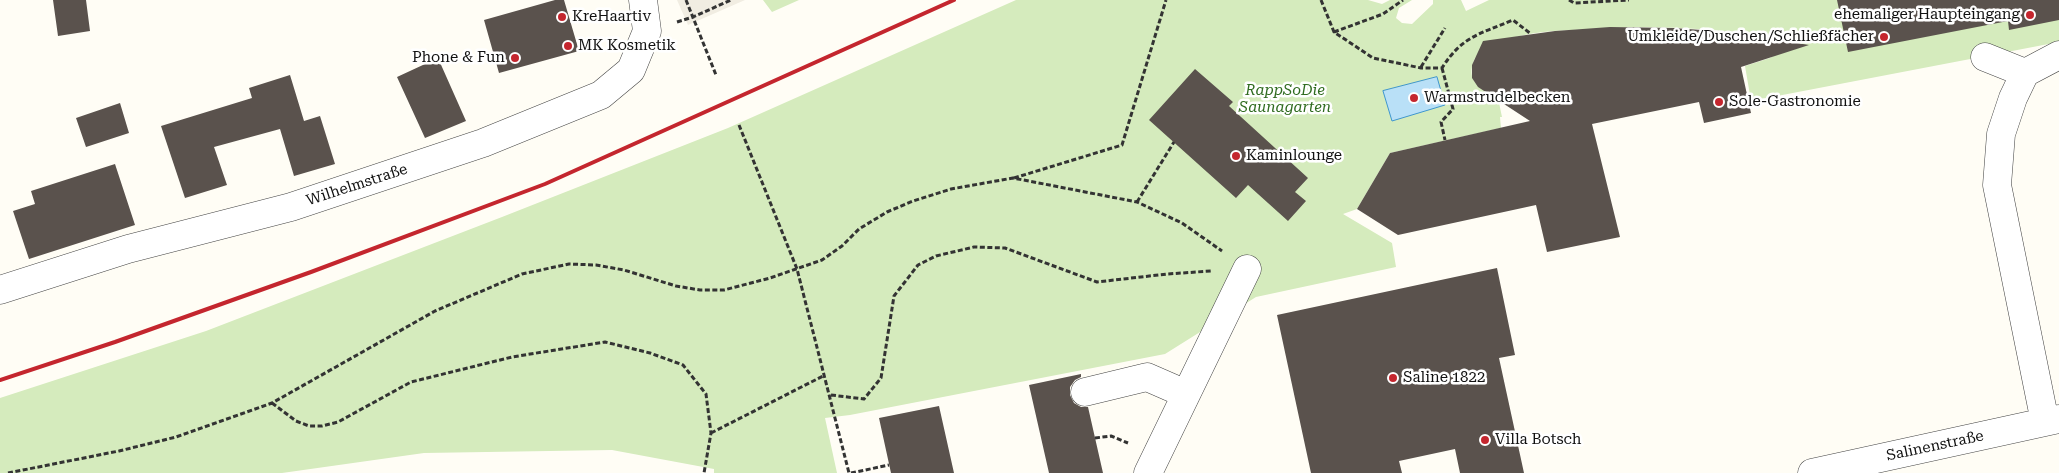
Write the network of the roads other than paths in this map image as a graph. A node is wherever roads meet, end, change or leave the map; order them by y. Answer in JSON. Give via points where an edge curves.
{"nodes":[{"id":1,"x":643,"y":0,"type":"edge"},
{"id":2,"x":2059,"y":55,"type":"edge"},
{"id":3,"x":1984,"y":56,"type":"dead end"},
{"id":4,"x":2025,"y":73,"type":"junction"},
{"id":5,"x":1247,"y":269,"type":"road end"},
{"id":6,"x":0,"y":290,"type":"edge"},
{"id":7,"x":1085,"y":392,"type":"dead end"},
{"id":8,"x":1186,"y":394,"type":"junction"},
{"id":9,"x":2052,"y":420,"type":"edge"},
{"id":10,"x":1148,"y":473,"type":"edge"},
{"id":11,"x":1812,"y":473,"type":"edge"}],
"edges":[{"from":1,"to":6,"type":"street","name":"Wilhelmstraße","via":[[648,31],[631,70],[601,95],[483,143],[291,207],[128,249]]},
{"from":2,"to":4,"type":"street"},
{"from":3,"to":4,"type":"street"},
{"from":4,"to":9,"type":"street","via":[[2001,134],[1997,185]]},
{"from":5,"to":8,"type":"street"},
{"from":7,"to":8,"type":"street","via":[[1148,376]]},
{"from":8,"to":10,"type":"street"},
{"from":9,"to":11,"type":"street","name":"Salinenstraße"}]}
